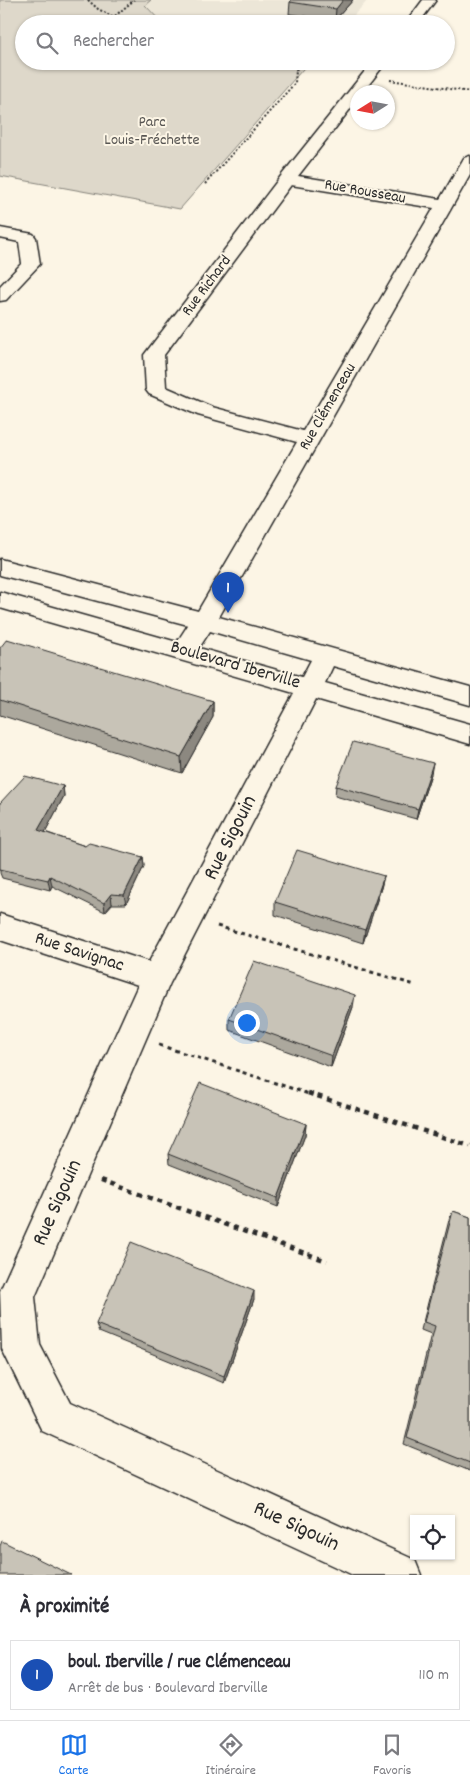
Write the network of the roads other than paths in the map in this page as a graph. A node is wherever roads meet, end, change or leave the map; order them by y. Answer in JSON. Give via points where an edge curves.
{"nodes":[{"id":1,"x":430,"y":0,"type":"edge"},
{"id":2,"x":418,"y":15,"type":"edge"},
{"id":3,"x":373,"y":70,"type":"edge"},
{"id":4,"x":470,"y":161,"type":"edge"},
{"id":5,"x":288,"y":179,"type":"junction"},
{"id":6,"x":451,"y":202,"type":"junction"},
{"id":7,"x":0,"y":233,"type":"edge"},
{"id":8,"x":0,"y":296,"type":"edge"},
{"id":9,"x":309,"y":440,"type":"junction"},
{"id":10,"x":0,"y":567,"type":"edge"},
{"id":11,"x":0,"y":600,"type":"edge"},
{"id":12,"x":204,"y":621,"type":"junction"},
{"id":13,"x":184,"y":651,"type":"junction"},
{"id":14,"x":326,"y":656,"type":"junction"},
{"id":15,"x":309,"y":688,"type":"junction"},
{"id":16,"x":470,"y":696,"type":"edge"},
{"id":17,"x":470,"y":734,"type":"edge"},
{"id":18,"x":0,"y":927,"type":"edge"},
{"id":19,"x":158,"y":978,"type":"junction"},
{"id":20,"x":400,"y":1575,"type":"edge"}],
"edges":[{"from":1,"to":2,"type":"street"},
{"from":3,"to":5,"type":"street","name":"Rue Richard"},
{"from":4,"to":6,"type":"street","name":"Rue Clémenceau"},
{"from":5,"to":6,"type":"street","name":"Rue Rousseau"},
{"from":5,"to":9,"type":"street","name":"Rue Richard","via":[[154,355],[156,390],[206,411]]},
{"from":6,"to":9,"type":"street","name":"Rue Clémenceau"},
{"from":7,"to":8,"type":"street","via":[[27,238],[31,264]]},
{"from":9,"to":12,"type":"street","name":"Rue Clémenceau"},
{"from":10,"to":12,"type":"street","name":"Boulevard Iberville"},
{"from":11,"to":13,"type":"street","name":"Boulevard Iberville"},
{"from":12,"to":13,"type":"street","name":"Rue Clémenceau"},
{"from":12,"to":14,"type":"street","name":"Boulevard Iberville"},
{"from":13,"to":15,"type":"street","name":"Boulevard Iberville"},
{"from":14,"to":15,"type":"street","name":"Rue Sigouin"},
{"from":14,"to":16,"type":"street","name":"Boulevard Iberville"},
{"from":15,"to":17,"type":"street","name":"Boulevard Iberville"},
{"from":15,"to":19,"type":"street","name":"Rue Sigouin"},
{"from":18,"to":19,"type":"street","name":"Rue Savignac"},
{"from":19,"to":20,"type":"street","name":"Rue Sigouin","via":[[16,1297],[21,1349],[56,1417]]}]}
